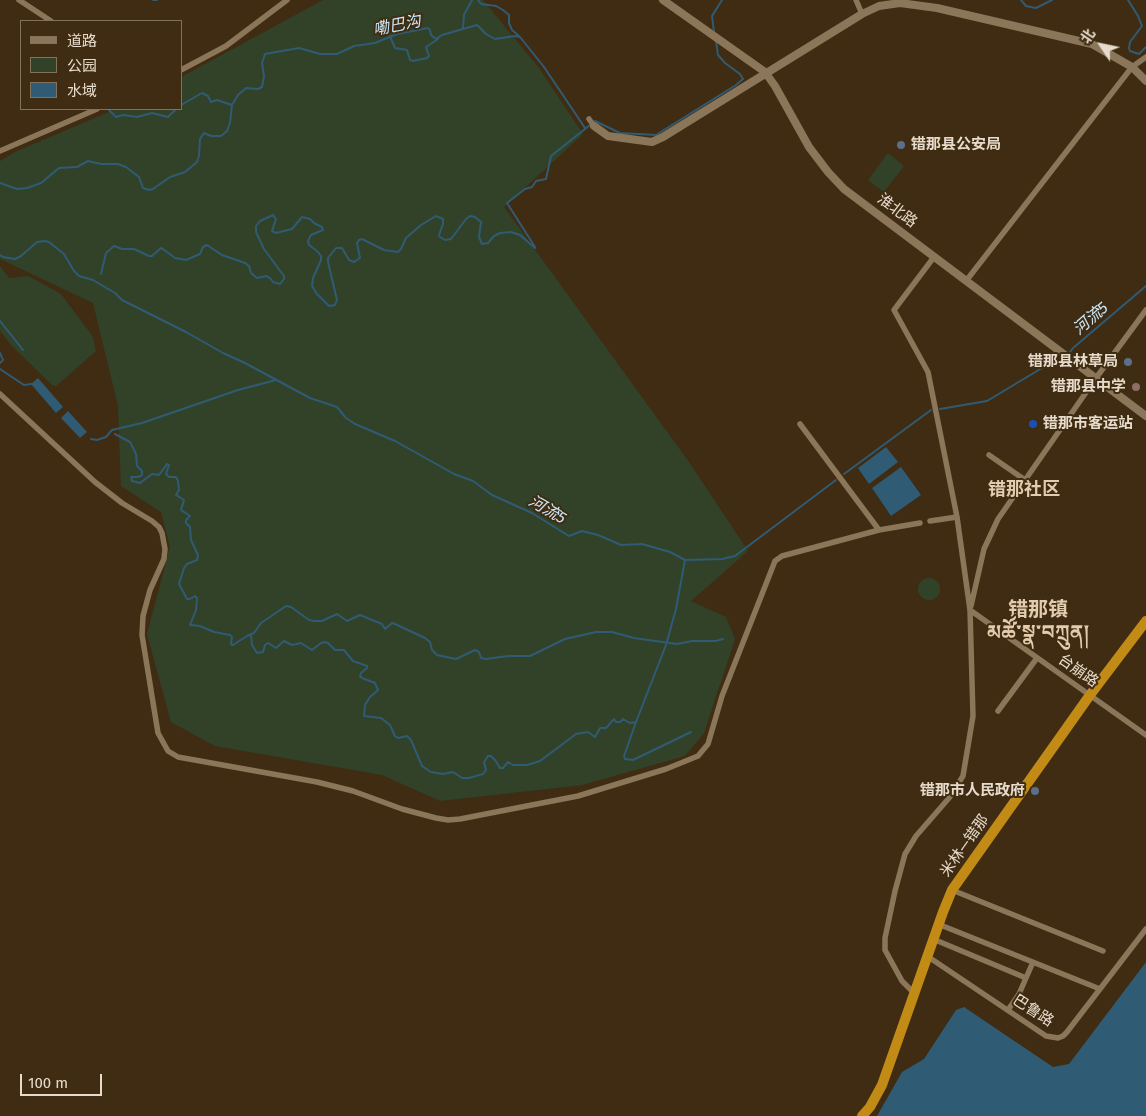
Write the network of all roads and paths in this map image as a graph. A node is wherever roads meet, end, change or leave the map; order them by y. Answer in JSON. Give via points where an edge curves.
{"nodes":[{"id":1,"x":19,"y":0,"type":"edge"},
{"id":2,"x":287,"y":0,"type":"edge"},
{"id":3,"x":664,"y":0,"type":"edge"},
{"id":4,"x":856,"y":0,"type":"edge"},
{"id":5,"x":862,"y":14,"type":"junction"},
{"id":6,"x":49,"y":20,"type":"edge"},
{"id":7,"x":1146,"y":57,"type":"edge"},
{"id":8,"x":1132,"y":67,"type":"junction"},
{"id":9,"x":182,"y":69,"type":"edge"},
{"id":10,"x":765,"y":72,"type":"junction"},
{"id":11,"x":1146,"y":80,"type":"edge"},
{"id":12,"x":94,"y":110,"type":"edge"},
{"id":13,"x":591,"y":123,"type":"dead end"},
{"id":14,"x":0,"y":151,"type":"edge"},
{"id":15,"x":934,"y":256,"type":"junction"},
{"id":16,"x":966,"y":281,"type":"junction"},
{"id":17,"x":1146,"y":310,"type":"edge"},
{"id":18,"x":1096,"y":378,"type":"junction"},
{"id":19,"x":0,"y":394,"type":"edge"},
{"id":20,"x":1146,"y":416,"type":"edge"},
{"id":21,"x":800,"y":424,"type":"dead end"},
{"id":22,"x":989,"y":455,"type":"dead end"},
{"id":23,"x":1025,"y":480,"type":"junction"},
{"id":24,"x":956,"y":517,"type":"junction"},
{"id":25,"x":930,"y":521,"type":"dead end"},
{"id":26,"x":920,"y":523,"type":"dead end"},
{"id":27,"x":879,"y":530,"type":"junction"},
{"id":28,"x":970,"y":610,"type":"junction"},
{"id":29,"x":1146,"y":621,"type":"edge"},
{"id":30,"x":1037,"y":658,"type":"junction"},
{"id":31,"x":1090,"y":695,"type":"junction"},
{"id":32,"x":998,"y":711,"type":"dead end"},
{"id":33,"x":1146,"y":735,"type":"edge"},
{"id":34,"x":952,"y":890,"type":"junction"},
{"id":35,"x":938,"y":924,"type":"junction"},
{"id":36,"x":1146,"y":929,"type":"edge"},
{"id":37,"x":933,"y":939,"type":"junction"},
{"id":38,"x":1103,"y":951,"type":"dead end"},
{"id":39,"x":927,"y":956,"type":"junction"},
{"id":40,"x":1033,"y":962,"type":"junction"},
{"id":41,"x":1026,"y":978,"type":"junction"},
{"id":42,"x":1100,"y":989,"type":"junction"},
{"id":43,"x":914,"y":993,"type":"junction"},
{"id":44,"x":1008,"y":1010,"type":"junction"},
{"id":45,"x":862,"y":1116,"type":"edge"}],
"edges":[{"from":1,"to":6,"type":"street"},
{"from":2,"to":9,"type":"street","via":[[226,46]]},
{"from":3,"to":10,"type":"street","name":"淮北路"},
{"from":4,"to":5,"type":"street"},
{"from":5,"to":8,"type":"street","via":[[880,6],[900,3],[927,6],[1092,44]]},
{"from":5,"to":10,"type":"street"},
{"from":7,"to":8,"type":"street"},
{"from":8,"to":11,"type":"street"},
{"from":8,"to":16,"type":"street"},
{"from":10,"to":13,"type":"street","via":[[652,142],[608,136]]},
{"from":10,"to":15,"type":"street","name":"淮北路","via":[[809,147],[828,172],[844,188]]},
{"from":12,"to":14,"type":"street"},
{"from":15,"to":16,"type":"street","name":"淮北路"},
{"from":15,"to":24,"type":"street","via":[[894,310],[928,372]]},
{"from":16,"to":18,"type":"street","name":"淮北路"},
{"from":17,"to":18,"type":"street"},
{"from":18,"to":20,"type":"street","name":"淮北路"},
{"from":18,"to":23,"type":"street"},
{"from":19,"to":27,"type":"street","via":[[95,482],[122,504],[152,521],[162,533],[164,559],[150,590],[142,635],[158,732],[168,751],[178,757],[317,782],[448,820],[578,796],[698,756],[708,744],[722,696],[775,561],[782,556]]},
{"from":21,"to":27,"type":"street"},
{"from":22,"to":23,"type":"street"},
{"from":23,"to":28,"type":"street","via":[[988,538]]},
{"from":24,"to":25,"type":"street"},
{"from":24,"to":28,"type":"street"},
{"from":26,"to":27,"type":"street"},
{"from":28,"to":30,"type":"street","name":"台崩路"},
{"from":28,"to":43,"type":"street","via":[[973,716],[963,776],[905,854],[885,938],[885,950],[902,981]]},
{"from":29,"to":31,"type":"highway","name":"米林—错那"},
{"from":30,"to":31,"type":"street","name":"台崩路"},
{"from":30,"to":32,"type":"street"},
{"from":31,"to":33,"type":"street","name":"台崩路"},
{"from":31,"to":34,"type":"highway","name":"米林—错那"},
{"from":34,"to":35,"type":"highway","name":"米林—错那"},
{"from":34,"to":38,"type":"street"},
{"from":35,"to":37,"type":"highway","name":"米林—错那"},
{"from":35,"to":40,"type":"street"},
{"from":36,"to":42,"type":"street","name":"巴鲁路"},
{"from":37,"to":39,"type":"highway","name":"米林—错那"},
{"from":37,"to":41,"type":"street"},
{"from":39,"to":43,"type":"highway","name":"米林—错那"},
{"from":39,"to":44,"type":"street","name":"巴鲁路"},
{"from":40,"to":41,"type":"street"},
{"from":40,"to":42,"type":"street"},
{"from":41,"to":44,"type":"street"},
{"from":42,"to":44,"type":"street","name":"巴鲁路","via":[[1067,1032],[1058,1038],[1046,1036]]},
{"from":43,"to":45,"type":"highway","name":"米林—错那","via":[[882,1085]]}]}
